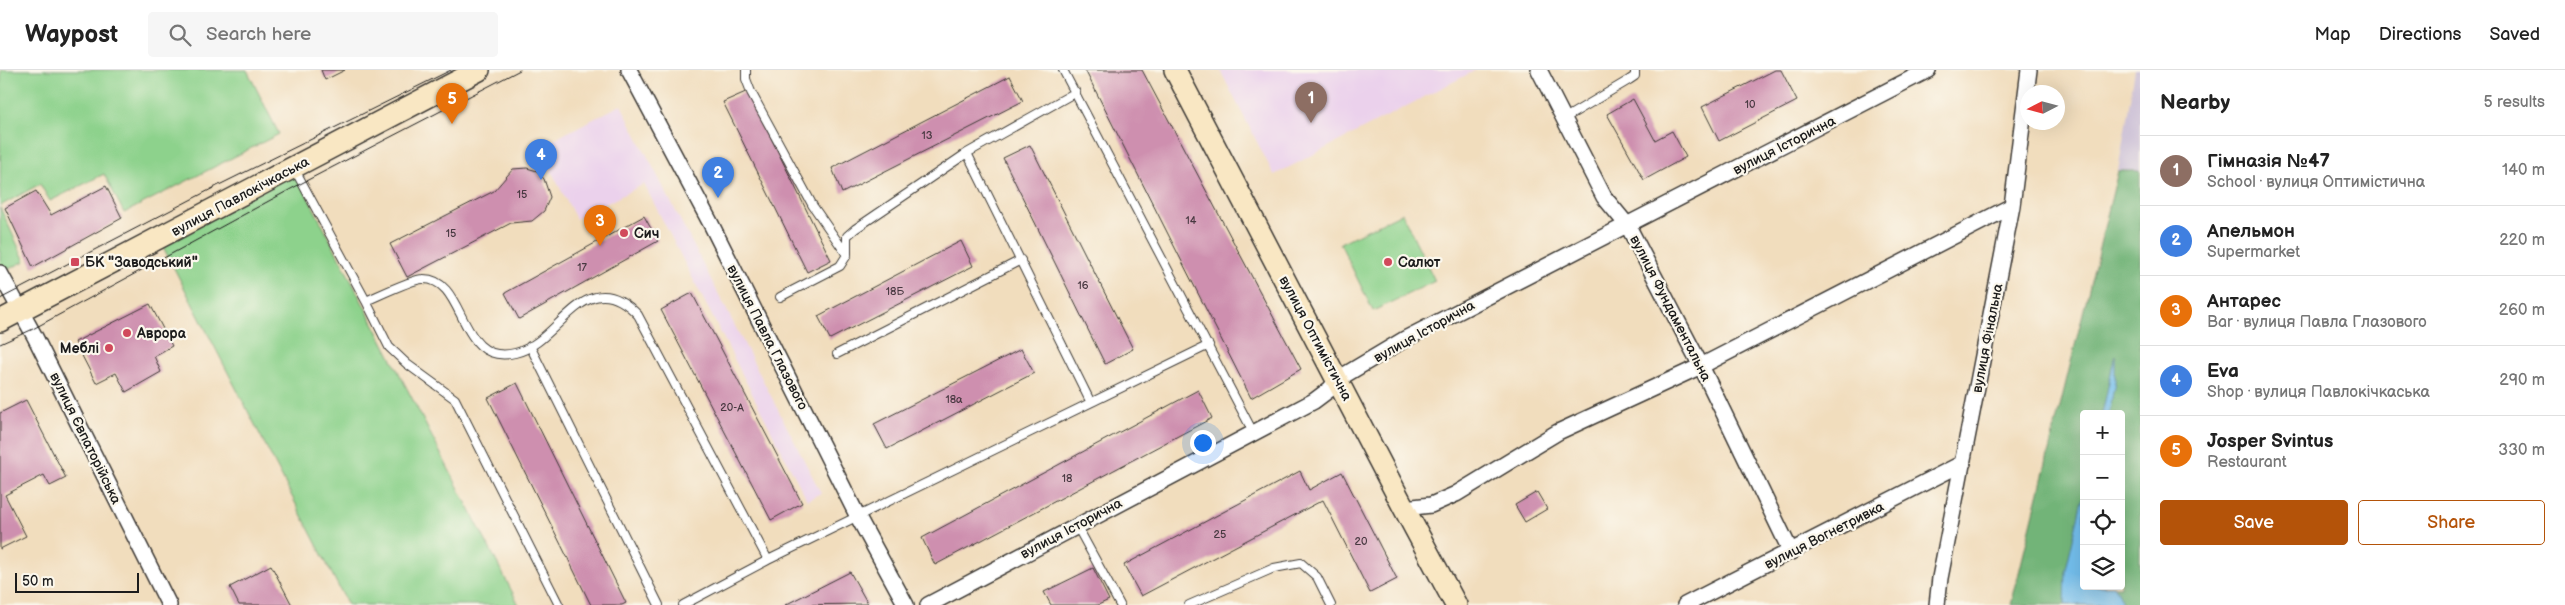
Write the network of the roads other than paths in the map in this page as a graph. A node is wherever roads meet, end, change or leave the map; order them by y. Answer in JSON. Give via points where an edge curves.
{"nodes":[{"id":1,"x":479,"y":70,"type":"edge"},
{"id":2,"x":629,"y":70,"type":"edge"},
{"id":3,"x":746,"y":70,"type":"edge"},
{"id":4,"x":1063,"y":70,"type":"edge"},
{"id":5,"x":1175,"y":70,"type":"edge"},
{"id":6,"x":1539,"y":70,"type":"edge"},
{"id":7,"x":1635,"y":70,"type":"edge"},
{"id":8,"x":1928,"y":70,"type":"edge"},
{"id":9,"x":2029,"y":70,"type":"edge"},
{"id":10,"x":1076,"y":92,"type":"junction"},
{"id":11,"x":1565,"y":118,"type":"junction"},
{"id":12,"x":967,"y":153,"type":"junction"},
{"id":13,"x":294,"y":168,"type":"junction"},
{"id":14,"x":2012,"y":206,"type":"junction"},
{"id":15,"x":1628,"y":226,"type":"junction"},
{"id":16,"x":847,"y":255,"type":"junction"},
{"id":17,"x":1021,"y":260,"type":"junction"},
{"id":18,"x":0,"y":273,"type":"edge"},
{"id":19,"x":780,"y":296,"type":"dead end"},
{"id":20,"x":366,"y":300,"type":"junction"},
{"id":21,"x":20,"y":312,"type":"junction"},
{"id":22,"x":0,"y":321,"type":"edge"},
{"id":23,"x":1209,"y":345,"type":"junction"},
{"id":24,"x":530,"y":346,"type":"junction"},
{"id":25,"x":837,"y":354,"type":"dead end"},
{"id":26,"x":1702,"y":366,"type":"junction"},
{"id":27,"x":1338,"y":379,"type":"junction"},
{"id":28,"x":1090,"y":401,"type":"junction"},
{"id":29,"x":1253,"y":432,"type":"junction"},
{"id":30,"x":1963,"y":463,"type":"junction"},
{"id":31,"x":1404,"y":508,"type":"junction"},
{"id":32,"x":858,"y":517,"type":"junction"},
{"id":33,"x":1076,"y":525,"type":"junction"},
{"id":34,"x":1791,"y":552,"type":"junction"},
{"id":35,"x":768,"y":560,"type":"junction"},
{"id":36,"x":168,"y":605,"type":"edge"},
{"id":37,"x":559,"y":605,"type":"edge"},
{"id":38,"x":659,"y":605,"type":"edge"},
{"id":39,"x":683,"y":605,"type":"edge"},
{"id":40,"x":906,"y":605,"type":"edge"},
{"id":41,"x":928,"y":605,"type":"edge"},
{"id":42,"x":1120,"y":605,"type":"edge"},
{"id":43,"x":1190,"y":605,"type":"edge"},
{"id":44,"x":1331,"y":605,"type":"edge"},
{"id":45,"x":1456,"y":605,"type":"edge"},
{"id":46,"x":1685,"y":605,"type":"edge"},
{"id":47,"x":1937,"y":605,"type":"edge"}],
"edges":[{"from":1,"to":13,"type":"street","name":"вулиця Павлокічкаська"},
{"from":2,"to":32,"type":"street","name":"вулиця Павла Глазового","via":[[711,224]]},
{"from":3,"to":16,"type":"lane","via":[[752,92],[806,196]]},
{"from":4,"to":10,"type":"lane"},
{"from":5,"to":27,"type":"street","name":"вулиця Оптимістична"},
{"from":6,"to":11,"type":"street","name":"вулиця Фундаментальна"},
{"from":7,"to":11,"type":"lane","via":[[1635,76]]},
{"from":8,"to":15,"type":"street","name":"вулиця Історична"},
{"from":9,"to":14,"type":"street","name":"вулиця Фінальна"},
{"from":10,"to":12,"type":"lane"},
{"from":10,"to":23,"type":"lane"},
{"from":11,"to":15,"type":"street","name":"вулиця Фундаментальна","via":[[1604,197]]},
{"from":12,"to":16,"type":"lane","via":[[855,229],[847,236]]},
{"from":12,"to":17,"type":"lane"},
{"from":13,"to":20,"type":"lane"},
{"from":13,"to":21,"type":"street","name":"вулиця Павлокічкаська"},
{"from":14,"to":26,"type":"street"},
{"from":14,"to":30,"type":"street","name":"вулиця Фінальна"},
{"from":15,"to":26,"type":"street","name":"вулиця Фундаментальна"},
{"from":15,"to":27,"type":"street","name":"вулиця Історична","via":[[1405,339]]},
{"from":16,"to":19,"type":"lane","via":[[840,266]]},
{"from":17,"to":25,"type":"lane"},
{"from":17,"to":28,"type":"lane"},
{"from":18,"to":21,"type":"street","name":"вулиця Євпаторійська"},
{"from":20,"to":24,"type":"lane","via":[[422,278],[437,281],[446,289],[468,330],[484,350],[497,354],[515,353]]},
{"from":20,"to":37,"type":"lane","via":[[388,347],[455,399]]},
{"from":21,"to":22,"type":"street","name":"вулиця Павлокічкаська"},
{"from":21,"to":36,"type":"street","name":"вулиця Євпаторійська"},
{"from":23,"to":28,"type":"lane"},
{"from":23,"to":29,"type":"lane"},
{"from":24,"to":35,"type":"lane","via":[[584,302],[602,294],[627,304],[638,315]]},
{"from":24,"to":38,"type":"lane"},
{"from":26,"to":31,"type":"street","via":[[1558,432],[1456,494],[1431,505]]},
{"from":26,"to":34,"type":"street","name":"вулиця Фундаментальна"},
{"from":27,"to":29,"type":"street","name":"вулиця Історична","via":[[1314,400]]},
{"from":27,"to":31,"type":"street","name":"вулиця Оптимістична"},
{"from":28,"to":32,"type":"lane"},
{"from":29,"to":33,"type":"street","name":"вулиця Історична"},
{"from":30,"to":34,"type":"street","name":"вулиця Вогнетривка"},
{"from":30,"to":47,"type":"street","name":"вулиця Фінальна"},
{"from":31,"to":45,"type":"street","name":"вулиця Оптимістична"},
{"from":32,"to":35,"type":"lane"},
{"from":32,"to":40,"type":"street","name":"вулиця Павла Глазового"},
{"from":33,"to":41,"type":"street","name":"вулиця Історична"},
{"from":33,"to":42,"type":"lane"},
{"from":34,"to":46,"type":"street","name":"вулиця Вогнетривка"},
{"from":35,"to":39,"type":"lane"},
{"from":43,"to":44,"type":"lane","via":[[1274,568],[1301,563],[1317,577]]}]}
